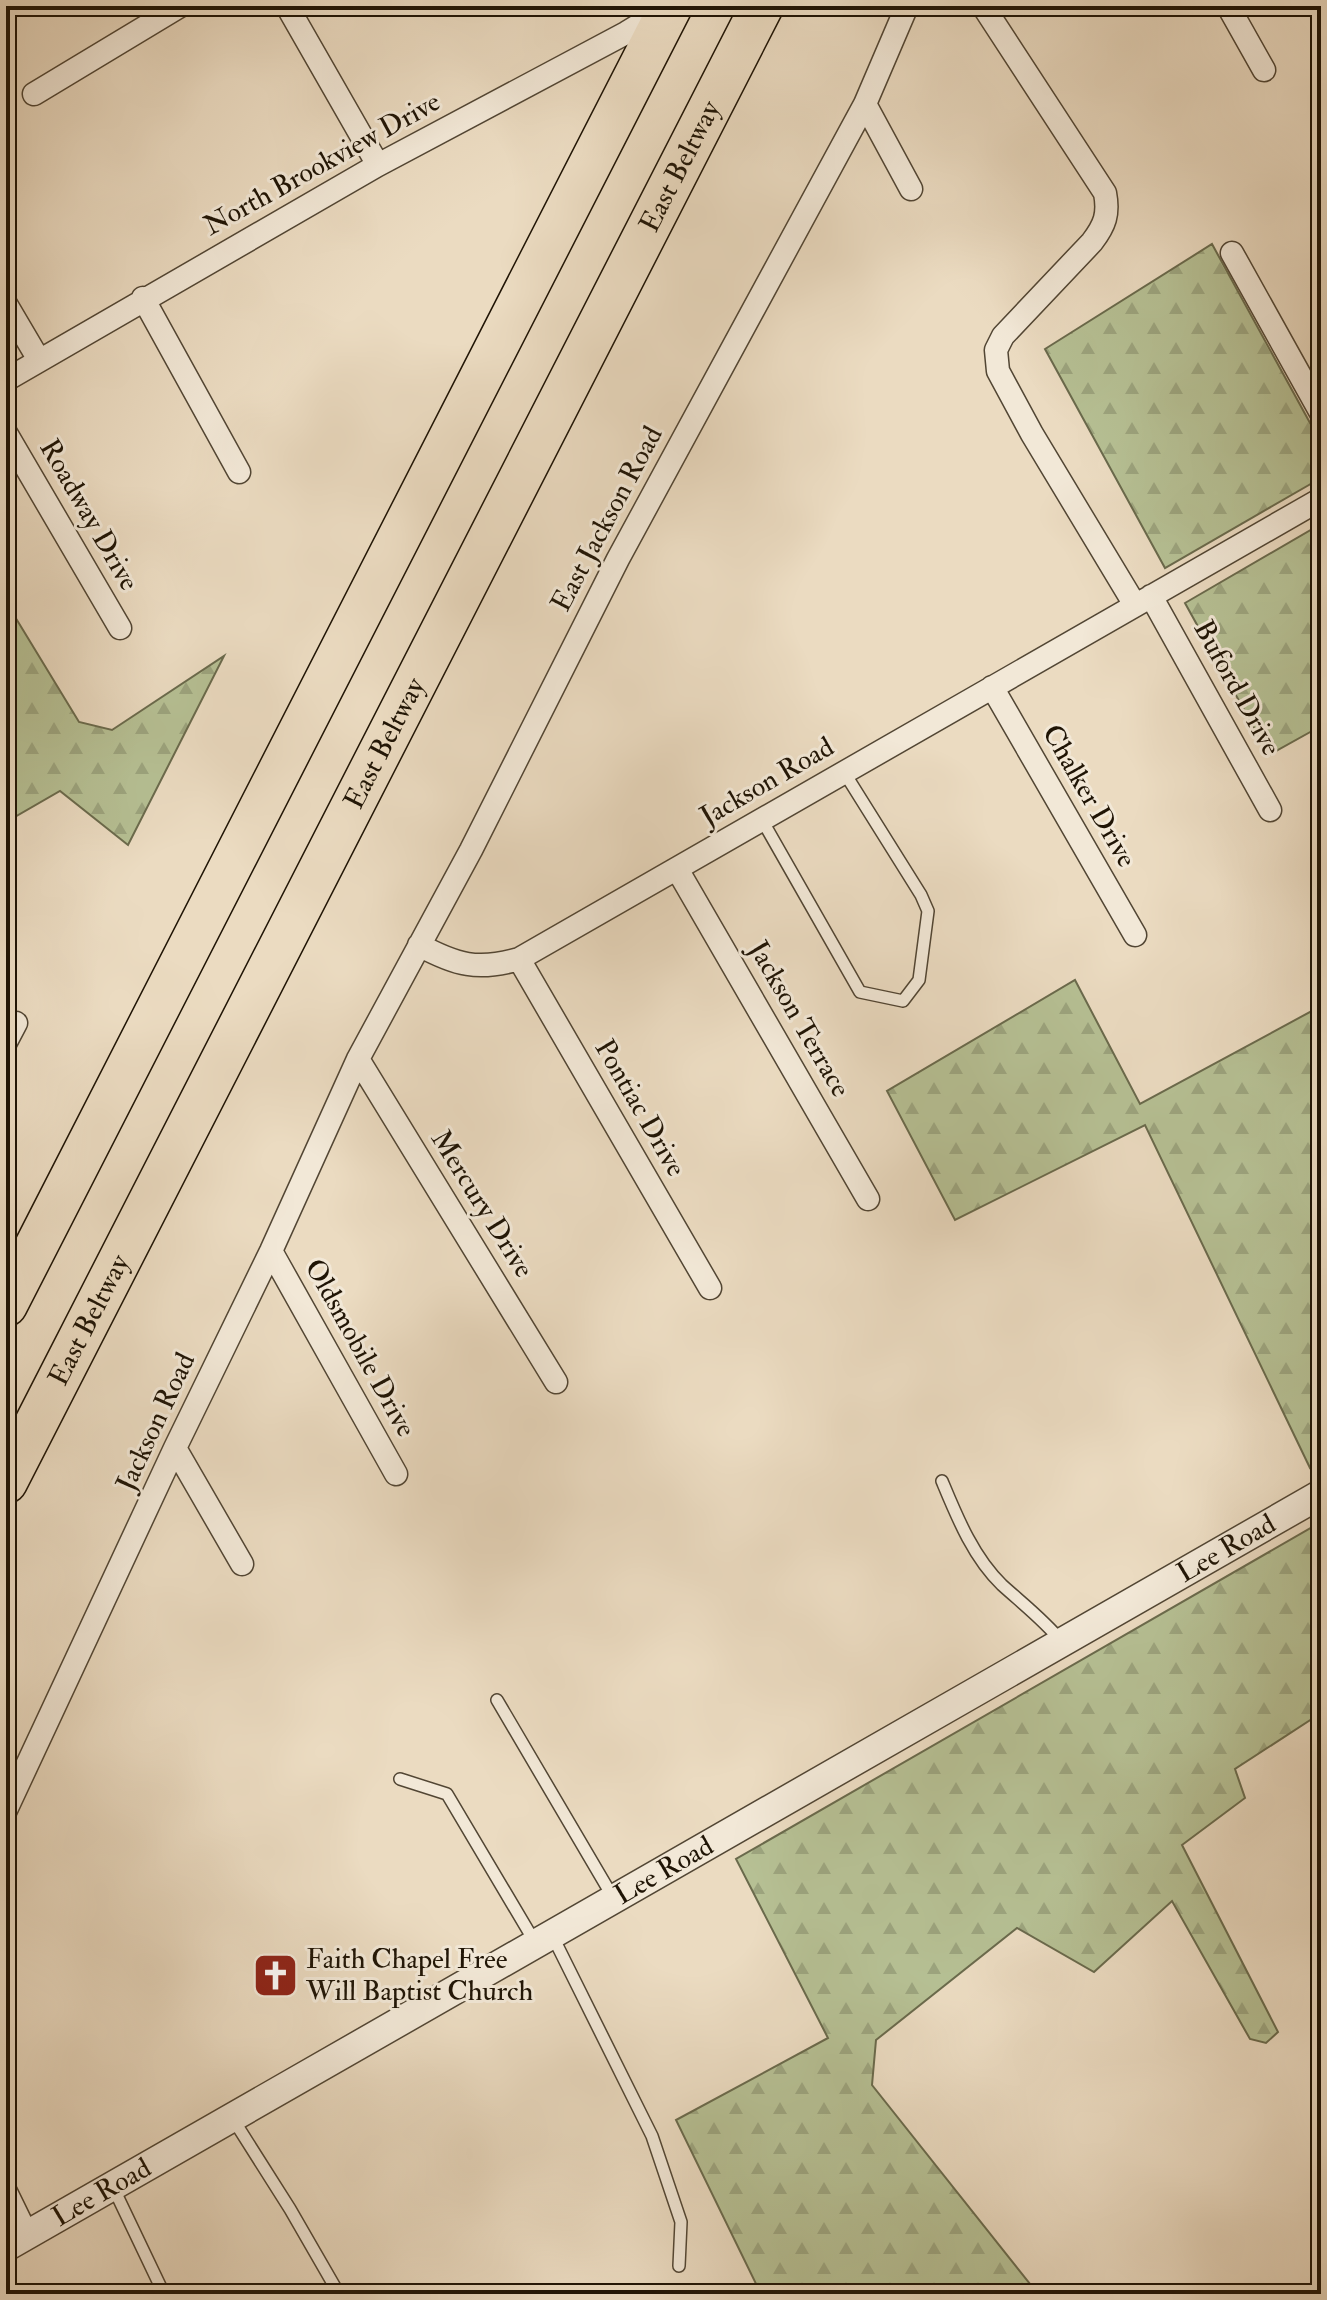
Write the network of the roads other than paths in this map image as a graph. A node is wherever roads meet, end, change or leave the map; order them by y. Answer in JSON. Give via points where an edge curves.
{"nodes":[{"id":1,"x":180,"y":6,"type":"edge"},
{"id":2,"x":287,"y":6,"type":"edge"},
{"id":3,"x":670,"y":6,"type":"edge"},
{"id":4,"x":907,"y":6,"type":"edge"},
{"id":5,"x":983,"y":6,"type":"edge"},
{"id":6,"x":1228,"y":6,"type":"edge"},
{"id":7,"x":755,"y":18,"type":"edge"},
{"id":8,"x":1264,"y":70,"type":"dead end"},
{"id":9,"x":34,"y":94,"type":"dead end"},
{"id":10,"x":865,"y":104,"type":"junction"},
{"id":11,"x":378,"y":165,"type":"junction"},
{"id":12,"x":911,"y":189,"type":"dead end"},
{"id":13,"x":1232,"y":253,"type":"dead end"},
{"id":14,"x":143,"y":298,"type":"junction"},
{"id":15,"x":6,"y":304,"type":"edge"},
{"id":16,"x":39,"y":360,"type":"junction"},
{"id":17,"x":6,"y":380,"type":"edge"},
{"id":18,"x":1321,"y":413,"type":"edge"},
{"id":19,"x":6,"y":433,"type":"edge"},
{"id":20,"x":239,"y":472,"type":"dead end"},
{"id":21,"x":1321,"y":499,"type":"edge"},
{"id":22,"x":1143,"y":600,"type":"junction"},
{"id":23,"x":120,"y":628,"type":"dead end"},
{"id":24,"x":992,"y":687,"type":"junction"},
{"id":25,"x":844,"y":772,"type":"junction"},
{"id":26,"x":1270,"y":810,"type":"dead end"},
{"id":27,"x":762,"y":820,"type":"junction"},
{"id":28,"x":677,"y":869,"type":"junction"},
{"id":29,"x":1135,"y":935,"type":"dead end"},
{"id":30,"x":419,"y":945,"type":"junction"},
{"id":31,"x":519,"y":959,"type":"junction"},
{"id":32,"x":358,"y":1059,"type":"junction"},
{"id":33,"x":868,"y":1199,"type":"dead end"},
{"id":34,"x":271,"y":1251,"type":"junction"},
{"id":35,"x":710,"y":1288,"type":"dead end"},
{"id":36,"x":6,"y":1305,"type":"edge"},
{"id":37,"x":556,"y":1382,"type":"dead end"},
{"id":38,"x":175,"y":1448,"type":"junction"},
{"id":39,"x":396,"y":1474,"type":"dead end"},
{"id":40,"x":942,"y":1481,"type":"dead end"},
{"id":41,"x":6,"y":1482,"type":"edge"},
{"id":42,"x":1321,"y":1494,"type":"edge"},
{"id":43,"x":242,"y":1564,"type":"dead end"},
{"id":44,"x":1062,"y":1643,"type":"junction"},
{"id":45,"x":497,"y":1700,"type":"dead end"},
{"id":46,"x":400,"y":1779,"type":"dead end"},
{"id":47,"x":6,"y":1810,"type":"edge"},
{"id":48,"x":614,"y":1899,"type":"junction"},
{"id":49,"x":544,"y":1940,"type":"junction"},
{"id":50,"x":232,"y":2118,"type":"junction"},
{"id":51,"x":113,"y":2186,"type":"junction"},
{"id":52,"x":6,"y":2192,"type":"edge"},
{"id":53,"x":17,"y":2241,"type":"edge"},
{"id":54,"x":679,"y":2266,"type":"dead end"},
{"id":55,"x":164,"y":2294,"type":"edge"},
{"id":56,"x":339,"y":2294,"type":"edge"}],
"edges":[{"from":1,"to":9,"type":"street"},
{"from":2,"to":11,"type":"street"},
{"from":3,"to":11,"type":"street","name":"North Brookview Drive"},
{"from":3,"to":36,"type":"highway"},
{"from":4,"to":10,"type":"street","name":"East Jackson Road"},
{"from":5,"to":22,"type":"street","via":[[1105,193],[1108,212],[1092,242],[1003,336],[996,350],[998,371],[1032,434]]},
{"from":6,"to":8,"type":"street"},
{"from":7,"to":41,"type":"highway","name":"East Beltway"},
{"from":10,"to":12,"type":"street"},
{"from":10,"to":30,"type":"street","name":"East Jackson Road","via":[[618,559]]},
{"from":11,"to":14,"type":"street","name":"North Brookview Drive"},
{"from":13,"to":18,"type":"street"},
{"from":14,"to":16,"type":"street","name":"North Brookview Drive"},
{"from":14,"to":20,"type":"street"},
{"from":15,"to":16,"type":"street"},
{"from":16,"to":17,"type":"street","name":"North Brookview Drive"},
{"from":19,"to":23,"type":"street","name":"Roadway Drive"},
{"from":21,"to":22,"type":"street","name":"Jackson Road"},
{"from":22,"to":24,"type":"street","name":"Jackson Road"},
{"from":22,"to":26,"type":"street","name":"Buford Drive"},
{"from":24,"to":25,"type":"street","name":"Jackson Road"},
{"from":24,"to":29,"type":"street","name":"Chalker Drive"},
{"from":25,"to":27,"type":"street","name":"Jackson Road"},
{"from":25,"to":27,"type":"lane","via":[[928,911],[919,980],[903,1001],[860,992]]},
{"from":27,"to":28,"type":"street","name":"Jackson Road"},
{"from":28,"to":31,"type":"street","name":"Jackson Road"},
{"from":28,"to":33,"type":"street","name":"Jackson Terrace"},
{"from":30,"to":31,"type":"street","name":"Jackson Road","via":[[452,962],[493,966]]},
{"from":30,"to":32,"type":"street","name":"East Jackson Road"},
{"from":31,"to":35,"type":"street","name":"Pontiac Drive"},
{"from":32,"to":34,"type":"street","name":"Jackson Road"},
{"from":32,"to":37,"type":"street","name":"Mercury Drive"},
{"from":34,"to":38,"type":"street","name":"Jackson Road"},
{"from":34,"to":39,"type":"street","name":"Oldsmobile Drive"},
{"from":38,"to":43,"type":"street"},
{"from":38,"to":47,"type":"street","name":"Jackson Road"},
{"from":40,"to":44,"type":"lane","via":[[980,1559]]},
{"from":42,"to":44,"type":"street","name":"Lee Road"},
{"from":44,"to":48,"type":"street","name":"Lee Road"},
{"from":45,"to":48,"type":"lane"},
{"from":46,"to":49,"type":"lane","via":[[447,1794]]},
{"from":48,"to":49,"type":"street","name":"Lee Road"},
{"from":49,"to":50,"type":"street","name":"Lee Road"},
{"from":49,"to":54,"type":"lane","via":[[652,2136],[681,2222]]},
{"from":50,"to":51,"type":"street","name":"Lee Road"},
{"from":50,"to":56,"type":"lane"},
{"from":51,"to":53,"type":"street","name":"Lee Road"},
{"from":51,"to":55,"type":"lane"},
{"from":52,"to":53,"type":"street"}]}
